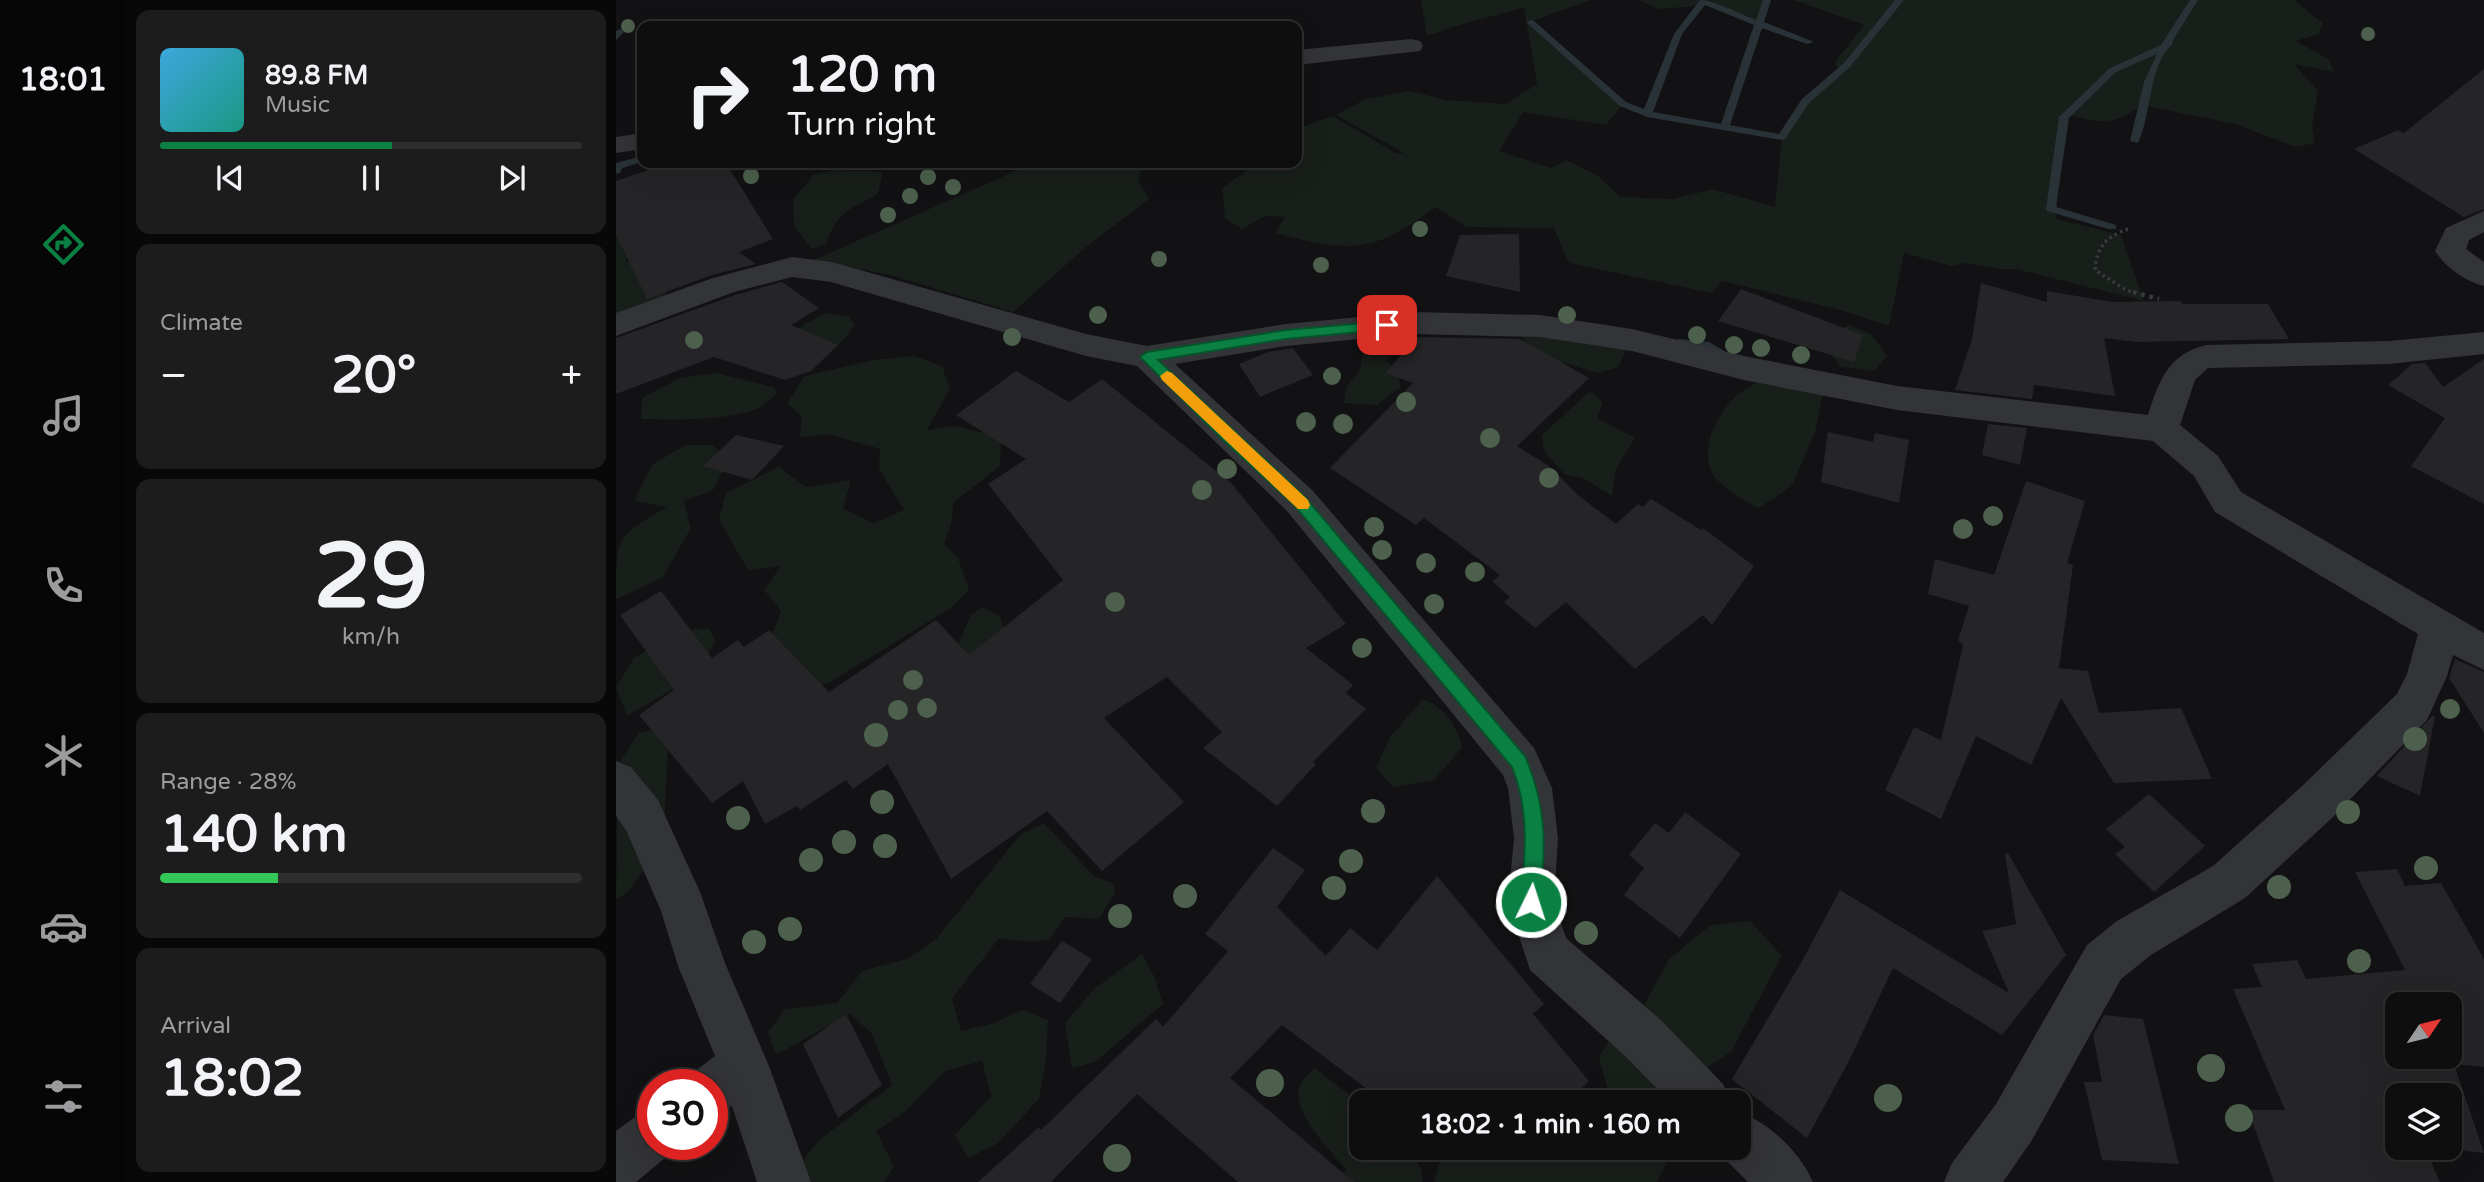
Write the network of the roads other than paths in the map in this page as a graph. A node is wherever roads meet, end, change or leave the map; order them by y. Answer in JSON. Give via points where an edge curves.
{"nodes":[{"id":1,"x":1410,"y":46,"type":"dead end"},
{"id":2,"x":1302,"y":57,"type":"edge"},
{"id":3,"x":637,"y":142,"type":"edge"},
{"id":4,"x":616,"y":145,"type":"edge"},
{"id":5,"x":2484,"y":220,"type":"edge"},
{"id":6,"x":2484,"y":276,"type":"edge"},
{"id":7,"x":616,"y":325,"type":"edge"},
{"id":8,"x":2484,"y":343,"type":"edge"},
{"id":9,"x":1147,"y":357,"type":"junction"},
{"id":10,"x":2162,"y":429,"type":"junction"},
{"id":11,"x":2440,"y":628,"type":"junction"},
{"id":12,"x":2484,"y":653,"type":"edge"},
{"id":13,"x":616,"y":781,"type":"edge"},
{"id":14,"x":726,"y":1069,"type":"edge"},
{"id":15,"x":728,"y":1078,"type":"edge"},
{"id":16,"x":1693,"y":1090,"type":"edge"},
{"id":17,"x":637,"y":1148,"type":"edge"},
{"id":18,"x":1751,"y":1149,"type":"edge"},
{"id":19,"x":616,"y":1164,"type":"edge"},
{"id":20,"x":784,"y":1182,"type":"edge"},
{"id":21,"x":1786,"y":1182,"type":"edge"},
{"id":22,"x":1971,"y":1182,"type":"edge"}],
"edges":[{"from":1,"to":2,"type":"street"},
{"from":3,"to":4,"type":"street"},
{"from":5,"to":6,"type":"street","via":[[2456,234],[2450,251]]},
{"from":7,"to":9,"type":"street","via":[[724,285],[800,266],[1086,345]]},
{"from":8,"to":10,"type":"street","via":[[2397,353],[2196,359],[2176,386]]},
{"from":9,"to":10,"type":"street","via":[[1286,335],[1413,323],[1540,326],[1632,340],[1744,369],[1897,398]]},
{"from":9,"to":16,"type":"street","via":[[1300,501],[1518,762],[1530,788],[1536,838],[1531,902],[1547,953]]},
{"from":10,"to":11,"type":"street","via":[[2206,466],[2228,502]]},
{"from":11,"to":12,"type":"street"},
{"from":11,"to":22,"type":"street","via":[[2427,676],[2412,707],[2316,803],[2229,882],[2134,938],[2104,962],[2014,1122]]},
{"from":13,"to":14,"type":"street","via":[[642,815],[679,896],[702,966]]},
{"from":15,"to":20,"type":"street"},
{"from":17,"to":19,"type":"street"},
{"from":18,"to":21,"type":"street"}]}
